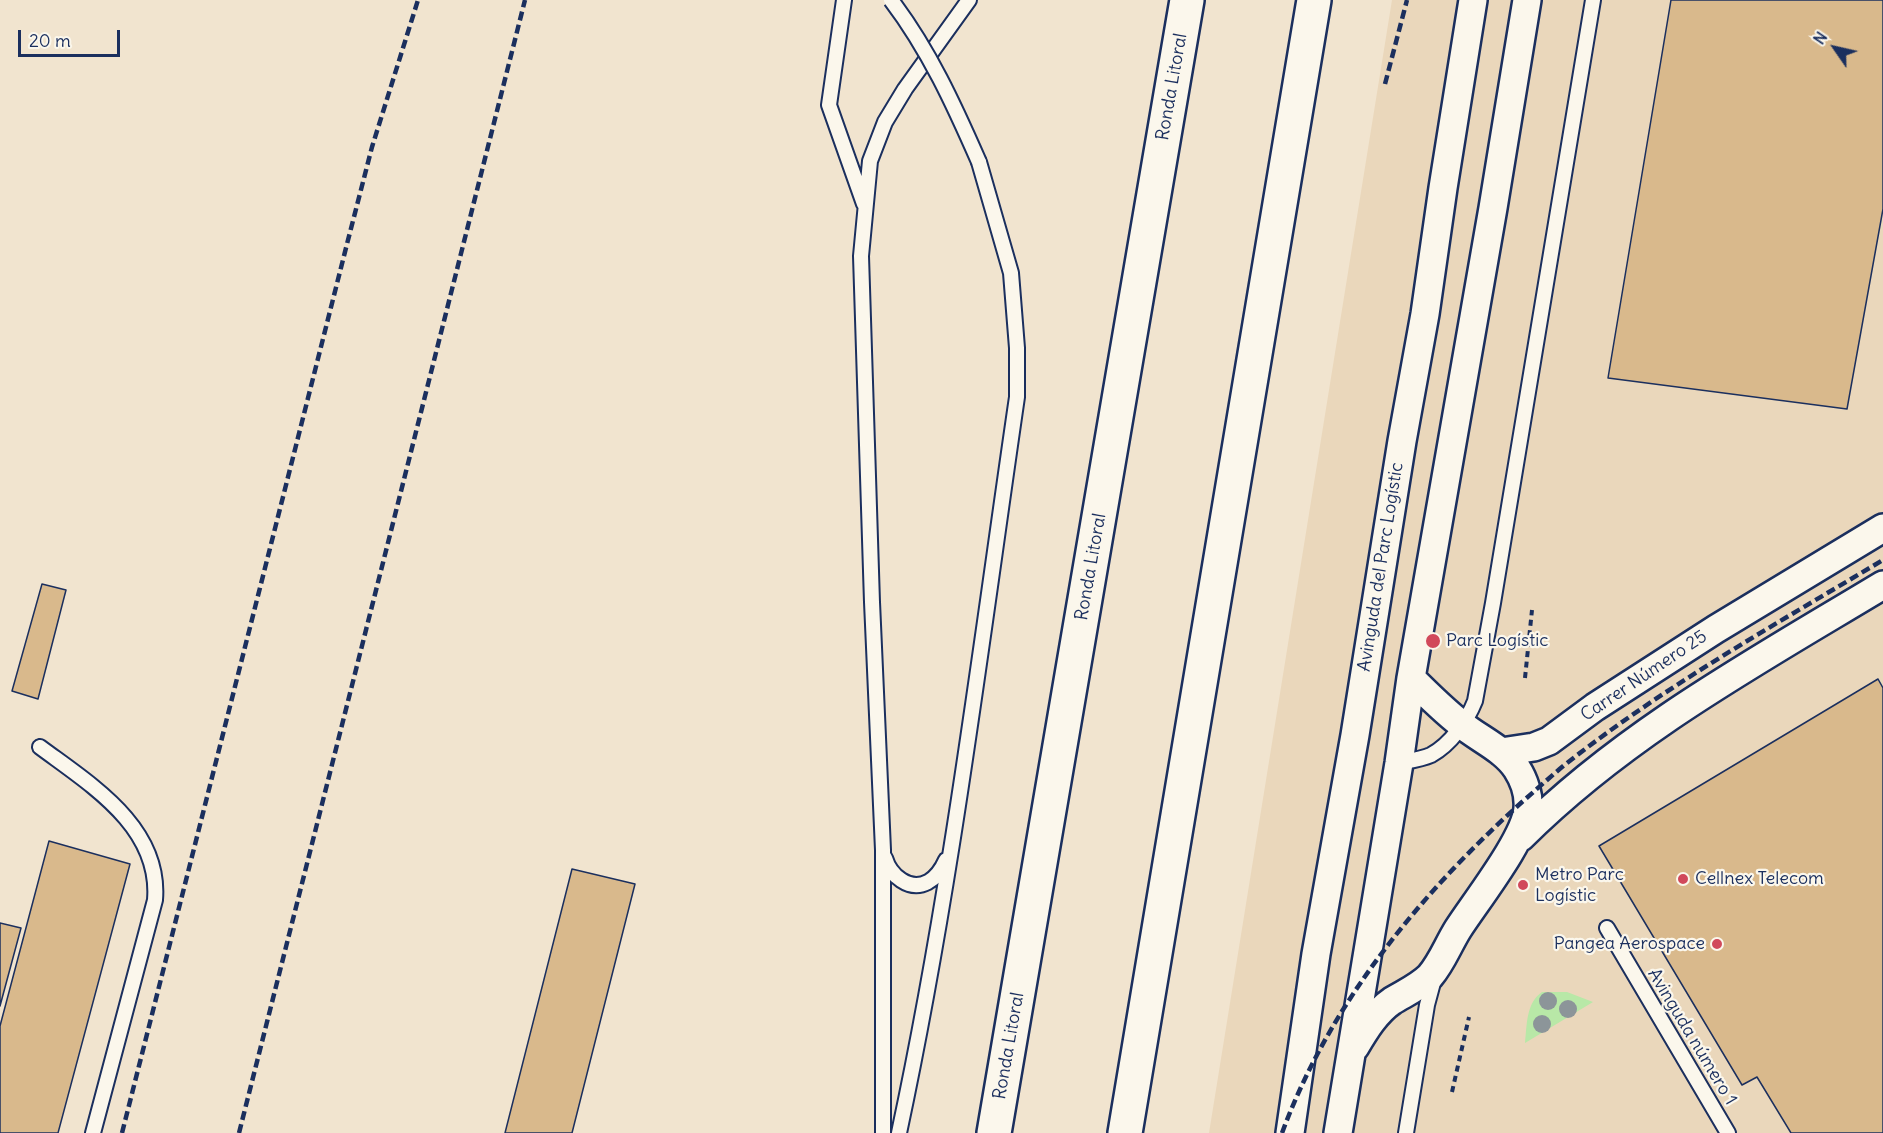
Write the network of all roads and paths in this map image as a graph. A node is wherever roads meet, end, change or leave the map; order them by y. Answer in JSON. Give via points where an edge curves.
{"nodes":[{"id":1,"x":844,"y":0,"type":"edge"},
{"id":2,"x":891,"y":0,"type":"edge"},
{"id":3,"x":969,"y":0,"type":"edge"},
{"id":4,"x":1187,"y":0,"type":"edge"},
{"id":5,"x":1314,"y":0,"type":"edge"},
{"id":6,"x":1473,"y":0,"type":"edge"},
{"id":7,"x":1527,"y":0,"type":"edge"},
{"id":8,"x":1593,"y":0,"type":"edge"},
{"id":9,"x":865,"y":206,"type":"junction"},
{"id":10,"x":1883,"y":528,"type":"edge"},
{"id":11,"x":1883,"y":585,"type":"edge"},
{"id":12,"x":1532,"y":610,"type":"dead end"},
{"id":13,"x":1411,"y":678,"type":"junction"},
{"id":14,"x":1525,"y":678,"type":"dead end"},
{"id":15,"x":1462,"y":725,"type":"junction"},
{"id":16,"x":39,"y":747,"type":"dead end"},
{"id":17,"x":1502,"y":752,"type":"junction"},
{"id":18,"x":1399,"y":763,"type":"junction"},
{"id":19,"x":1514,"y":844,"type":"junction"},
{"id":20,"x":883,"y":850,"type":"junction"},
{"id":21,"x":950,"y":853,"type":"junction"},
{"id":22,"x":1607,"y":928,"type":"dead end"},
{"id":23,"x":1442,"y":958,"type":"junction"},
{"id":24,"x":1469,"y":1017,"type":"dead end"},
{"id":25,"x":1350,"y":1056,"type":"junction"},
{"id":26,"x":1452,"y":1092,"type":"dead end"},
{"id":27,"x":93,"y":1133,"type":"edge"},
{"id":28,"x":883,"y":1133,"type":"edge"},
{"id":29,"x":899,"y":1133,"type":"edge"},
{"id":30,"x":994,"y":1133,"type":"edge"},
{"id":31,"x":1125,"y":1133,"type":"edge"},
{"id":32,"x":1290,"y":1133,"type":"edge"},
{"id":33,"x":1338,"y":1133,"type":"edge"},
{"id":34,"x":1406,"y":1133,"type":"edge"},
{"id":35,"x":1728,"y":1133,"type":"edge"}],
"edges":[{"from":1,"to":9,"type":"lane","via":[[829,105]]},
{"from":2,"to":21,"type":"lane","bridge":true,"via":[[932,61],[979,162],[1011,273],[1017,348],[1017,397]]},
{"from":3,"to":9,"type":"lane","via":[[885,122],[870,161]]},
{"from":4,"to":30,"type":"highway","name":"Ronda Litoral"},
{"from":5,"to":31,"type":"highway"},
{"from":6,"to":32,"type":"street","name":"Avinguda del Parc Logístic"},
{"from":7,"to":13,"type":"street"},
{"from":8,"to":15,"type":"lane","via":[[1493,603],[1475,701]]},
{"from":9,"to":20,"type":"lane","via":[[861,256]]},
{"from":10,"to":17,"type":"street","name":"Carrer Número 25","via":[[1716,629],[1549,741]]},
{"from":11,"to":19,"type":"street","via":[[1740,671],[1595,770]]},
{"from":12,"to":14,"type":"path"},
{"from":13,"to":15,"type":"street"},
{"from":13,"to":18,"type":"street"},
{"from":15,"to":17,"type":"street"},
{"from":15,"to":18,"type":"lane","via":[[1431,755]]},
{"from":16,"to":27,"type":"lane","via":[[88,782],[122,813],[148,850],[156,884]]},
{"from":17,"to":19,"type":"street","via":[[1522,777],[1528,797],[1527,818]]},
{"from":18,"to":25,"type":"street"},
{"from":19,"to":23,"type":"street"},
{"from":20,"to":21,"type":"lane","via":[[895,876],[907,884],[918,885],[940,872]]},
{"from":20,"to":28,"type":"lane"},
{"from":21,"to":29,"type":"lane","via":[[919,1042]]},
{"from":22,"to":35,"type":"lane","name":"Avinguda número 1"},
{"from":23,"to":25,"type":"street","via":[[1425,981],[1377,1015]]},
{"from":23,"to":34,"type":"lane","via":[[1430,991]]},
{"from":24,"to":26,"type":"path"},
{"from":25,"to":33,"type":"street"}]}
